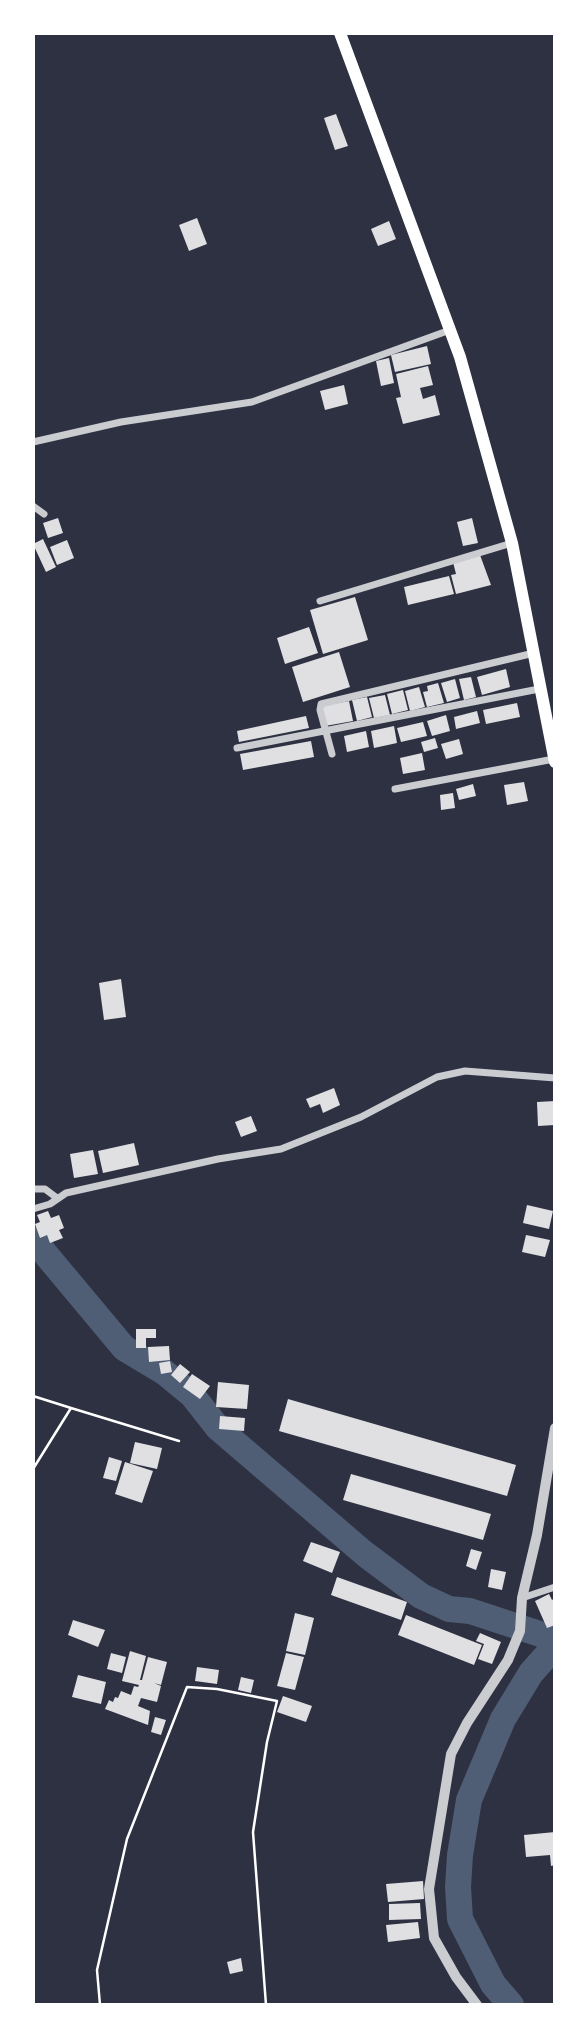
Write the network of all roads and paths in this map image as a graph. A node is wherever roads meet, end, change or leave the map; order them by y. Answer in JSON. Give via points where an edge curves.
{"nodes":[{"id":1,"x":340,"y":33,"type":"edge"},
{"id":2,"x":451,"y":330,"type":"junction"},
{"id":3,"x":33,"y":442,"type":"edge"},
{"id":4,"x":33,"y":506,"type":"edge"},
{"id":5,"x":44,"y":514,"type":"dead end"},
{"id":6,"x":512,"y":543,"type":"junction"},
{"id":7,"x":320,"y":601,"type":"dead end"},
{"id":8,"x":534,"y":653,"type":"junction"},
{"id":9,"x":539,"y":689,"type":"junction"},
{"id":10,"x":325,"y":732,"type":"junction"},
{"id":11,"x":237,"y":748,"type":"dead end"},
{"id":12,"x":331,"y":754,"type":"dead end"},
{"id":13,"x":554,"y":760,"type":"edge"},
{"id":14,"x":395,"y":789,"type":"dead end"},
{"id":15,"x":555,"y":1078,"type":"edge"},
{"id":16,"x":33,"y":1189,"type":"edge"},
{"id":17,"x":58,"y":1198,"type":"junction"},
{"id":18,"x":33,"y":1209,"type":"edge"},
{"id":19,"x":33,"y":1396,"type":"edge"},
{"id":20,"x":71,"y":1408,"type":"junction"},
{"id":21,"x":555,"y":1428,"type":"edge"},
{"id":22,"x":179,"y":1441,"type":"dead end"},
{"id":23,"x":33,"y":1469,"type":"edge"},
{"id":24,"x":555,"y":1587,"type":"edge"},
{"id":25,"x":522,"y":1598,"type":"junction"},
{"id":26,"x":100,"y":2005,"type":"edge"},
{"id":27,"x":266,"y":2005,"type":"edge"},
{"id":28,"x":477,"y":2005,"type":"edge"}],
"edges":[{"from":1,"to":2,"type":"main road"},
{"from":2,"to":3,"type":"street","via":[[252,402],[121,422]]},
{"from":2,"to":6,"type":"main road"},
{"from":4,"to":5,"type":"street"},
{"from":6,"to":7,"type":"street"},
{"from":6,"to":8,"type":"main road"},
{"from":8,"to":9,"type":"main road"},
{"from":8,"to":10,"type":"street","via":[[321,704]]},
{"from":9,"to":10,"type":"street"},
{"from":9,"to":13,"type":"main road"},
{"from":10,"to":11,"type":"street"},
{"from":10,"to":12,"type":"street"},
{"from":13,"to":14,"type":"street"},
{"from":15,"to":17,"type":"street","via":[[465,1070],[426,1082],[361,1117],[281,1149],[168,1170]]},
{"from":16,"to":17,"type":"street","via":[[45,1189]]},
{"from":17,"to":18,"type":"street"},
{"from":19,"to":20,"type":"path"},
{"from":20,"to":22,"type":"path"},
{"from":20,"to":23,"type":"path"},
{"from":21,"to":25,"type":"street"},
{"from":24,"to":25,"type":"street"},
{"from":25,"to":28,"type":"street","via":[[520,1631],[508,1660],[451,1754],[429,1888],[434,1938]]},
{"from":26,"to":27,"type":"path","via":[[97,1970],[127,1839],[187,1687],[277,1701],[253,1832]]}]}
